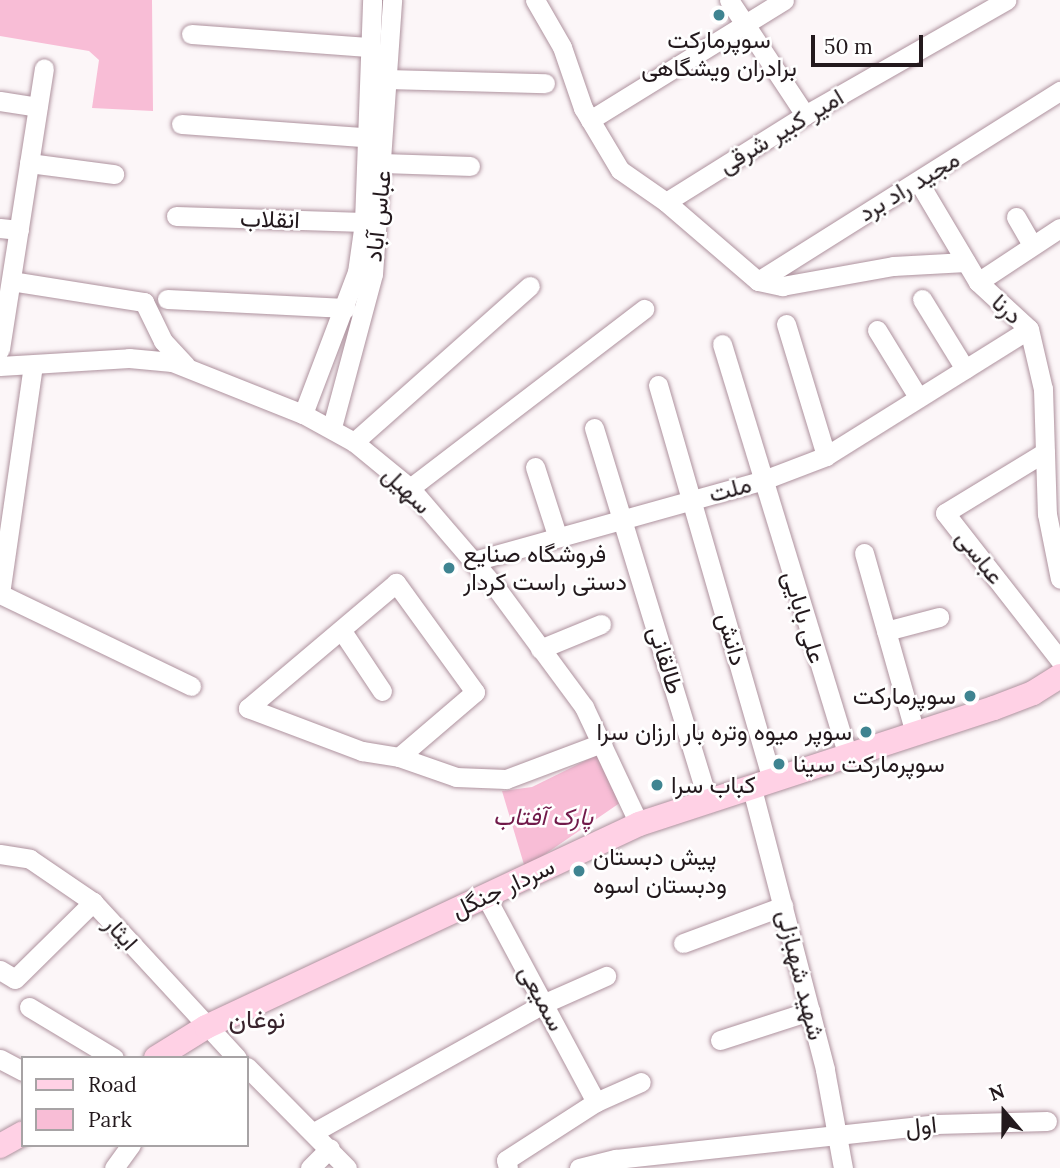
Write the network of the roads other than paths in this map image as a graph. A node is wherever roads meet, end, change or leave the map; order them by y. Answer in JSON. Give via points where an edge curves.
{"nodes":[{"id":1,"x":372,"y":0,"type":"edge"},
{"id":2,"x":392,"y":0,"type":"edge"},
{"id":3,"x":536,"y":0,"type":"edge"},
{"id":4,"x":729,"y":0,"type":"edge"},
{"id":5,"x":784,"y":0,"type":"edge"},
{"id":6,"x":1007,"y":0,"type":"edge"},
{"id":7,"x":744,"y":24,"type":"junction"},
{"id":8,"x":191,"y":34,"type":"dead end"},
{"id":9,"x":369,"y":47,"type":"junction"},
{"id":10,"x":44,"y":68,"type":"dead end"},
{"id":11,"x":387,"y":79,"type":"junction"},
{"id":12,"x":545,"y":83,"type":"dead end"},
{"id":13,"x":1060,"y":90,"type":"edge"},
{"id":14,"x":0,"y":101,"type":"edge"},
{"id":15,"x":38,"y":107,"type":"junction"},
{"id":16,"x":805,"y":115,"type":"junction"},
{"id":17,"x":590,"y":120,"type":"junction"},
{"id":18,"x":181,"y":124,"type":"dead end"},
{"id":19,"x":363,"y":137,"type":"junction"},
{"id":20,"x":29,"y":163,"type":"junction"},
{"id":21,"x":384,"y":163,"type":"junction"},
{"id":22,"x":470,"y":166,"type":"dead end"},
{"id":23,"x":114,"y":174,"type":"dead end"},
{"id":24,"x":918,"y":181,"type":"junction"},
{"id":25,"x":666,"y":202,"type":"junction"},
{"id":26,"x":176,"y":216,"type":"dead end"},
{"id":27,"x":1016,"y":217,"type":"dead end"},
{"id":28,"x":364,"y":222,"type":"junction"},
{"id":29,"x":1060,"y":228,"type":"edge"},
{"id":30,"x":9,"y":229,"type":"edge"},
{"id":31,"x":1032,"y":245,"type":"junction"},
{"id":32,"x":966,"y":262,"type":"junction"},
{"id":33,"x":11,"y":281,"type":"junction"},
{"id":34,"x":758,"y":281,"type":"junction"},
{"id":35,"x":978,"y":282,"type":"junction"},
{"id":36,"x":530,"y":286,"type":"dead end"},
{"id":37,"x":167,"y":299,"type":"dead end"},
{"id":38,"x":922,"y":299,"type":"dead end"},
{"id":39,"x":346,"y":308,"type":"junction"},
{"id":40,"x":644,"y":309,"type":"dead end"},
{"id":41,"x":786,"y":324,"type":"dead end"},
{"id":42,"x":1029,"y":329,"type":"junction"},
{"id":43,"x":877,"y":330,"type":"dead end"},
{"id":44,"x":722,"y":344,"type":"dead end"},
{"id":45,"x":0,"y":349,"type":"edge"},
{"id":46,"x":33,"y":365,"type":"junction"},
{"id":47,"x":185,"y":365,"type":"junction"},
{"id":48,"x":0,"y":366,"type":"edge"},
{"id":49,"x":965,"y":369,"type":"junction"},
{"id":50,"x":658,"y":385,"type":"dead end"},
{"id":51,"x":918,"y":397,"type":"junction"},
{"id":52,"x":303,"y":414,"type":"junction"},
{"id":53,"x":332,"y":428,"type":"junction"},
{"id":54,"x":594,"y":428,"type":"dead end"},
{"id":55,"x":354,"y":443,"type":"junction"},
{"id":56,"x":1045,"y":452,"type":"junction"},
{"id":57,"x":826,"y":456,"type":"junction"},
{"id":58,"x":535,"y":467,"type":"dead end"},
{"id":59,"x":761,"y":481,"type":"junction"},
{"id":60,"x":410,"y":488,"type":"junction"},
{"id":61,"x":691,"y":499,"type":"junction"},
{"id":62,"x":623,"y":520,"type":"junction"},
{"id":63,"x":557,"y":536,"type":"junction"},
{"id":64,"x":864,"y":553,"type":"dead end"},
{"id":65,"x":474,"y":561,"type":"junction"},
{"id":66,"x":1060,"y":579,"type":"edge"},
{"id":67,"x":0,"y":594,"type":"edge"},
{"id":68,"x":939,"y":617,"type":"dead end"},
{"id":69,"x":601,"y":624,"type":"dead end"},
{"id":70,"x":342,"y":631,"type":"junction"},
{"id":71,"x":886,"y":631,"type":"junction"},
{"id":72,"x":541,"y":649,"type":"junction"},
{"id":73,"x":1060,"y":660,"type":"edge"},
{"id":74,"x":1060,"y":676,"type":"edge"},
{"id":75,"x":191,"y":686,"type":"dead end"},
{"id":76,"x":382,"y":691,"type":"dead end"},
{"id":77,"x":915,"y":733,"type":"junction"},
{"id":78,"x":602,"y":743,"type":"junction"},
{"id":79,"x":847,"y":754,"type":"junction"},
{"id":80,"x":399,"y":757,"type":"junction"},
{"id":81,"x":761,"y":782,"type":"junction"},
{"id":82,"x":708,"y":800,"type":"junction"},
{"id":83,"x":639,"y":824,"type":"junction"},
{"id":84,"x":0,"y":854,"type":"edge"},
{"id":85,"x":485,"y":895,"type":"junction"},
{"id":86,"x":93,"y":902,"type":"junction"},
{"id":87,"x":783,"y":906,"type":"junction"},
{"id":88,"x":683,"y":943,"type":"dead end"},
{"id":89,"x":0,"y":970,"type":"edge"},
{"id":90,"x":606,"y":976,"type":"dead end"},
{"id":91,"x":545,"y":1003,"type":"junction"},
{"id":92,"x":29,"y":1007,"type":"dead end"},
{"id":93,"x":810,"y":1010,"type":"junction"},
{"id":94,"x":206,"y":1027,"type":"junction"},
{"id":95,"x":720,"y":1040,"type":"dead end"},
{"id":96,"x":165,"y":1055,"type":"edge"},
{"id":97,"x":111,"y":1056,"type":"edge"},
{"id":98,"x":235,"y":1056,"type":"edge"},
{"id":99,"x":0,"y":1059,"type":"edge"},
{"id":100,"x":248,"y":1068,"type":"edge"},
{"id":101,"x":21,"y":1070,"type":"edge"},
{"id":102,"x":641,"y":1082,"type":"dead end"},
{"id":103,"x":596,"y":1102,"type":"junction"},
{"id":104,"x":1046,"y":1121,"type":"dead end"},
{"id":105,"x":314,"y":1132,"type":"junction"},
{"id":106,"x":21,"y":1134,"type":"edge"},
{"id":107,"x":838,"y":1137,"type":"junction"},
{"id":108,"x":0,"y":1146,"type":"edge"},
{"id":109,"x":130,"y":1147,"type":"edge"},
{"id":110,"x":330,"y":1149,"type":"junction"},
{"id":111,"x":114,"y":1168,"type":"edge"},
{"id":112,"x":310,"y":1168,"type":"edge"},
{"id":113,"x":347,"y":1168,"type":"edge"},
{"id":114,"x":508,"y":1168,"type":"edge"},
{"id":115,"x":579,"y":1168,"type":"edge"},
{"id":116,"x":843,"y":1168,"type":"edge"}],
"edges":[{"from":1,"to":9,"type":"street","name":"عباس آباد"},
{"from":2,"to":11,"type":"street","name":"عباس آباد"},
{"from":3,"to":17,"type":"street","via":[[551,23]]},
{"from":4,"to":7,"type":"street"},
{"from":5,"to":7,"type":"street"},
{"from":6,"to":16,"type":"street","name":"امیر کبیر شرقی"},
{"from":7,"to":16,"type":"street"},
{"from":7,"to":17,"type":"street"},
{"from":8,"to":9,"type":"street"},
{"from":9,"to":19,"type":"street","name":"عباس آباد"},
{"from":10,"to":15,"type":"street"},
{"from":11,"to":12,"type":"street"},
{"from":11,"to":21,"type":"street","name":"عباس آباد"},
{"from":13,"to":24,"type":"street","name":"مجید راد برد"},
{"from":14,"to":15,"type":"street"},
{"from":15,"to":20,"type":"street"},
{"from":16,"to":25,"type":"street","name":"امیر کبیر شرقی"},
{"from":17,"to":25,"type":"street","via":[[621,170]]},
{"from":18,"to":19,"type":"street"},
{"from":19,"to":28,"type":"street","name":"عباس آباد"},
{"from":20,"to":23,"type":"street"},
{"from":20,"to":30,"type":"street"},
{"from":21,"to":22,"type":"street"},
{"from":21,"to":53,"type":"street","name":"عباس آباد","via":[[373,274]]},
{"from":24,"to":32,"type":"street","name":"درنا"},
{"from":24,"to":34,"type":"street","name":"مجید راد برد"},
{"from":25,"to":34,"type":"street"},
{"from":26,"to":28,"type":"street","name":"انقلاب"},
{"from":27,"to":31,"type":"street"},
{"from":28,"to":39,"type":"street","name":"عباس آباد"},
{"from":29,"to":31,"type":"street"},
{"from":30,"to":33,"type":"street"},
{"from":31,"to":35,"type":"street"},
{"from":32,"to":34,"type":"street","via":[[893,266],[782,286]]},
{"from":32,"to":35,"type":"street","name":"درنا"},
{"from":33,"to":45,"type":"street"},
{"from":33,"to":47,"type":"street","via":[[145,302],[163,341]]},
{"from":35,"to":42,"type":"street","name":"درنا"},
{"from":36,"to":55,"type":"street"},
{"from":37,"to":39,"type":"street"},
{"from":38,"to":49,"type":"street"},
{"from":39,"to":52,"type":"street","name":"عباس آباد"},
{"from":40,"to":60,"type":"street"},
{"from":41,"to":57,"type":"street"},
{"from":42,"to":49,"type":"street","name":"ملت"},
{"from":42,"to":56,"type":"street","name":"درنا","via":[[1043,388]]},
{"from":43,"to":51,"type":"street"},
{"from":44,"to":59,"type":"street","name":"علی بابایی"},
{"from":46,"to":47,"type":"street","name":"سهیل","via":[[129,358]]},
{"from":46,"to":48,"type":"street","name":"سهیل"},
{"from":46,"to":67,"type":"street"},
{"from":47,"to":52,"type":"street","name":"سهیل"},
{"from":49,"to":51,"type":"street","name":"ملت"},
{"from":50,"to":61,"type":"street","name":"دانش"},
{"from":51,"to":57,"type":"street","name":"ملت"},
{"from":52,"to":53,"type":"street","name":"سهیل"},
{"from":53,"to":55,"type":"street","name":"سهیل"},
{"from":54,"to":62,"type":"street","name":"طالقانی"},
{"from":55,"to":60,"type":"street","name":"سهیل"},
{"from":56,"to":66,"type":"street","name":"درنا","via":[[1047,514]]},
{"from":56,"to":73,"type":"street","name":"عباسی","via":[[945,513]]},
{"from":57,"to":59,"type":"street","name":"ملت"},
{"from":58,"to":63,"type":"street"},
{"from":59,"to":61,"type":"street","name":"ملت"},
{"from":59,"to":79,"type":"street","name":"علی بابایی"},
{"from":60,"to":65,"type":"street","name":"سهیل"},
{"from":61,"to":62,"type":"street","name":"ملت"},
{"from":61,"to":81,"type":"street","name":"دانش"},
{"from":62,"to":63,"type":"street","name":"ملت"},
{"from":62,"to":82,"type":"street","name":"طالقانی"},
{"from":63,"to":65,"type":"street","name":"ملت"},
{"from":64,"to":71,"type":"street"},
{"from":65,"to":72,"type":"street","name":"سهیل"},
{"from":67,"to":75,"type":"street"},
{"from":68,"to":71,"type":"street"},
{"from":69,"to":72,"type":"street"},
{"from":70,"to":76,"type":"street"},
{"from":70,"to":80,"type":"street","via":[[248,708],[362,751]]},
{"from":70,"to":80,"type":"street","via":[[396,583],[475,692]]},
{"from":71,"to":77,"type":"street"},
{"from":72,"to":78,"type":"street","name":"سهیل","via":[[584,706]]},
{"from":74,"to":77,"type":"main road","name":"سردار جنگل","via":[[1033,693]]},
{"from":77,"to":79,"type":"main road","name":"سردار جنگل"},
{"from":78,"to":80,"type":"street","via":[[506,779],[456,777]]},
{"from":78,"to":83,"type":"street","name":"سهیل"},
{"from":79,"to":81,"type":"main road","name":"سردار جنگل"},
{"from":81,"to":82,"type":"main road","name":"سردار جنگل"},
{"from":81,"to":87,"type":"street","name":"شهید شهبازلی"},
{"from":82,"to":83,"type":"main road","name":"سردار جنگل"},
{"from":83,"to":85,"type":"main road","name":"سردار جنگل"},
{"from":84,"to":86,"type":"street","via":[[30,859]]},
{"from":85,"to":91,"type":"street","name":"سمیعی"},
{"from":85,"to":94,"type":"main road","name":"سردار جنگل"},
{"from":86,"to":89,"type":"street","name":"ایثار","via":[[15,979]]},
{"from":86,"to":94,"type":"street","name":"ایثار"},
{"from":87,"to":88,"type":"street"},
{"from":87,"to":93,"type":"street","name":"شهید شهبازلی"},
{"from":90,"to":91,"type":"street"},
{"from":91,"to":103,"type":"street","name":"سمیعی"},
{"from":91,"to":105,"type":"street"},
{"from":92,"to":97,"type":"street"},
{"from":93,"to":95,"type":"street"},
{"from":93,"to":107,"type":"street","name":"شهید شهبازلی"},
{"from":94,"to":96,"type":"main road","name":"سردار جنگل"},
{"from":94,"to":98,"type":"street","name":"ایثار"},
{"from":99,"to":101,"type":"street"},
{"from":100,"to":105,"type":"street"},
{"from":102,"to":103,"type":"street"},
{"from":103,"to":114,"type":"street","via":[[506,1160]]},
{"from":104,"to":107,"type":"street","name":"اول","via":[[936,1124]]},
{"from":105,"to":110,"type":"street"},
{"from":106,"to":108,"type":"main road"},
{"from":107,"to":115,"type":"street","name":"اول","via":[[617,1159]]},
{"from":107,"to":116,"type":"street","name":"شهید شهبازلی"},
{"from":109,"to":111,"type":"street"},
{"from":110,"to":112,"type":"street"},
{"from":110,"to":113,"type":"street"}]}
